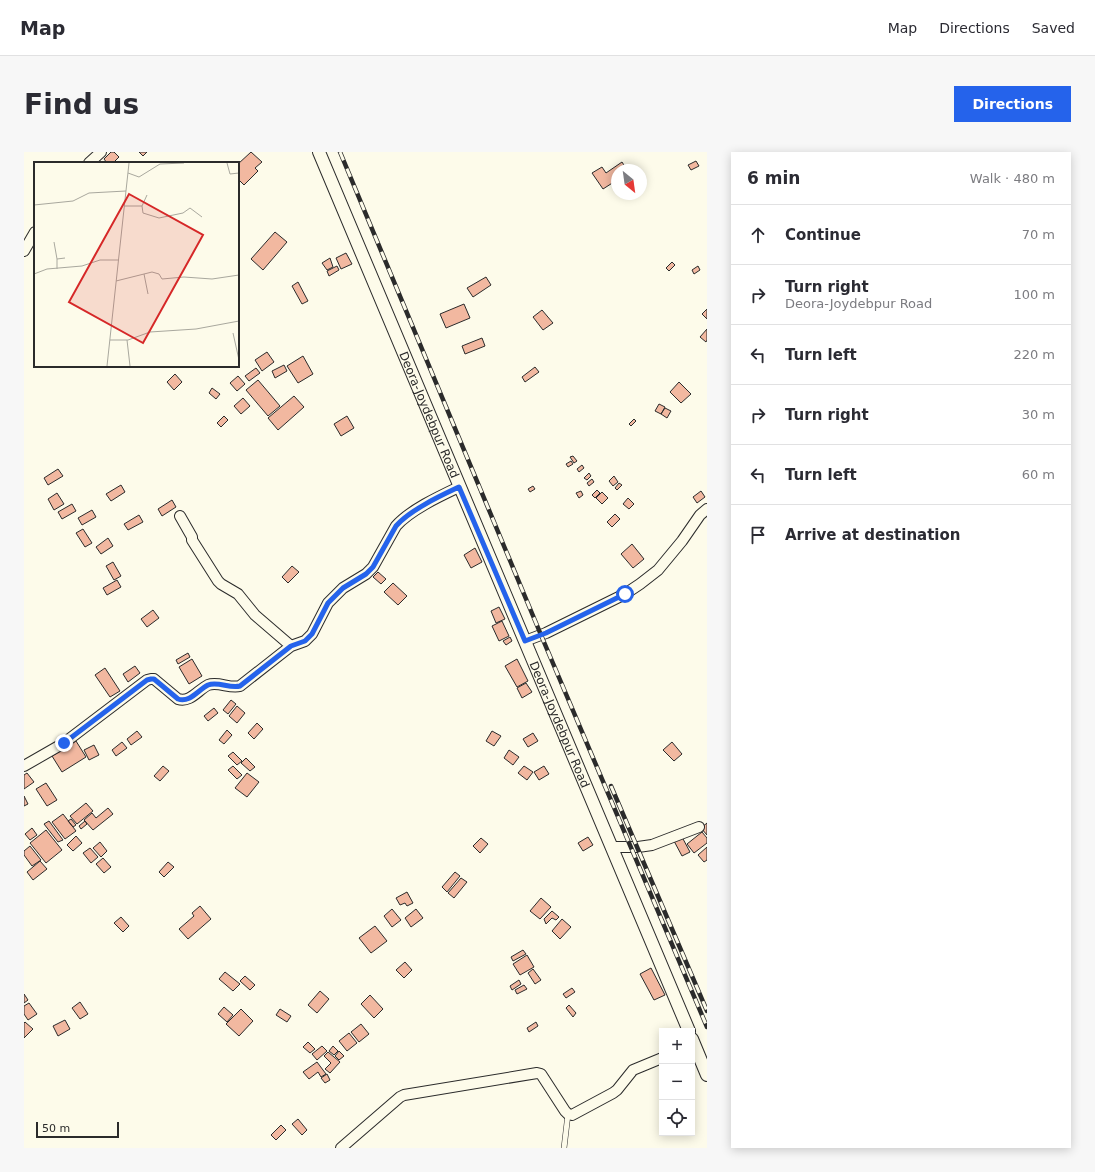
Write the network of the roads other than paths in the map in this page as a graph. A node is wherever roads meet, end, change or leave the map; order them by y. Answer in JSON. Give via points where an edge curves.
{"nodes":[{"id":1,"x":101,"y":152,"type":"edge"},
{"id":2,"x":321,"y":154,"type":"edge"},
{"id":3,"x":90,"y":162,"type":"edge"},
{"id":4,"x":34,"y":234,"type":"edge"},
{"id":5,"x":24,"y":251,"type":"edge"},
{"id":6,"x":459,"y":487,"type":"junction"},
{"id":7,"x":707,"y":509,"type":"edge"},
{"id":8,"x":180,"y":516,"type":"dead end"},
{"id":9,"x":525,"y":641,"type":"junction"},
{"id":10,"x":291,"y":646,"type":"junction"},
{"id":11,"x":24,"y":766,"type":"edge"},
{"id":12,"x":699,"y":828,"type":"dead end"},
{"id":13,"x":611,"y":847,"type":"junction"},
{"id":14,"x":687,"y":1028,"type":"edge"},
{"id":15,"x":695,"y":1048,"type":"edge"},
{"id":16,"x":659,"y":1059,"type":"edge"},
{"id":17,"x":707,"y":1075,"type":"edge"},
{"id":18,"x":568,"y":1114,"type":"junction"},
{"id":19,"x":341,"y":1148,"type":"edge"},
{"id":20,"x":564,"y":1148,"type":"edge"}],
"edges":[{"from":1,"to":3,"type":"street"},
{"from":2,"to":6,"type":"street","name":"Deora-Joydebpur Road"},
{"from":4,"to":5,"type":"street"},
{"from":6,"to":9,"type":"street","name":"Deora-Joydebpur Road"},
{"from":6,"to":10,"type":"street","via":[[432,500],[401,521],[370,570],[328,603],[312,634],[305,641]]},
{"from":7,"to":9,"type":"street","via":[[658,570],[640,584],[625,594]]},
{"from":8,"to":10,"type":"street","via":[[218,581],[238,594],[255,615]]},
{"from":9,"to":13,"type":"street","name":"Deora-Joydebpur Road"},
{"from":10,"to":11,"type":"street","via":[[240,686],[208,685],[187,700],[178,699],[154,679],[147,680],[64,743]]},
{"from":12,"to":13,"type":"street","via":[[652,846]]},
{"from":13,"to":14,"type":"street","name":"Deora-Joydebpur Road"},
{"from":15,"to":17,"type":"street"},
{"from":16,"to":18,"type":"street","via":[[633,1070],[613,1093],[572,1115]]},
{"from":18,"to":19,"type":"street","via":[[538,1073],[404,1095]]},
{"from":18,"to":20,"type":"lane"}]}
